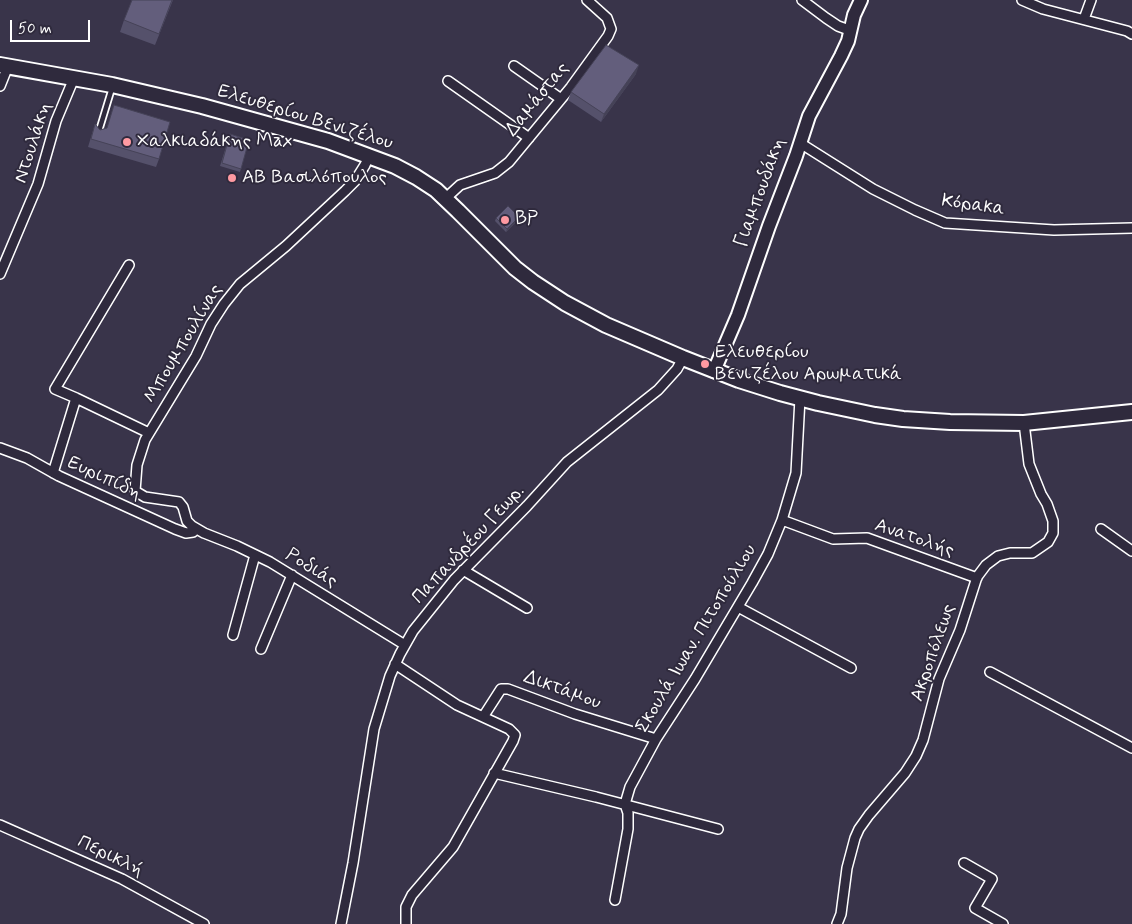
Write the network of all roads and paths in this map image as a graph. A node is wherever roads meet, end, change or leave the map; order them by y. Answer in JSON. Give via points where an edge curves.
{"nodes":[{"id":1,"x":586,"y":0,"type":"edge"},
{"id":2,"x":802,"y":0,"type":"edge"},
{"id":3,"x":861,"y":0,"type":"edge"},
{"id":4,"x":1022,"y":0,"type":"edge"},
{"id":5,"x":1091,"y":0,"type":"edge"},
{"id":6,"x":1084,"y":19,"type":"junction"},
{"id":7,"x":850,"y":30,"type":"junction"},
{"id":8,"x":1132,"y":34,"type":"edge"},
{"id":9,"x":4,"y":65,"type":"edge"},
{"id":10,"x":514,"y":66,"type":"dead end"},
{"id":11,"x":74,"y":78,"type":"junction"},
{"id":12,"x":448,"y":81,"type":"dead end"},
{"id":13,"x":112,"y":85,"type":"junction"},
{"id":14,"x":0,"y":86,"type":"edge"},
{"id":15,"x":561,"y":99,"type":"junction"},
{"id":16,"x":98,"y":135,"type":"edge"},
{"id":17,"x":529,"y":138,"type":"junction"},
{"id":18,"x":800,"y":143,"type":"junction"},
{"id":19,"x":369,"y":156,"type":"junction"},
{"id":20,"x":446,"y":198,"type":"junction"},
{"id":21,"x":1132,"y":228,"type":"edge"},
{"id":22,"x":129,"y":265,"type":"dead end"},
{"id":23,"x":0,"y":274,"type":"edge"},
{"id":24,"x":683,"y":358,"type":"junction"},
{"id":25,"x":714,"y":371,"type":"junction"},
{"id":26,"x":76,"y":398,"type":"junction"},
{"id":27,"x":800,"y":398,"type":"junction"},
{"id":28,"x":1132,"y":412,"type":"edge"},
{"id":29,"x":1024,"y":423,"type":"junction"},
{"id":30,"x":149,"y":433,"type":"junction"},
{"id":31,"x":0,"y":448,"type":"edge"},
{"id":32,"x":54,"y":473,"type":"junction"},
{"id":33,"x":782,"y":520,"type":"junction"},
{"id":34,"x":196,"y":529,"type":"junction"},
{"id":35,"x":1101,"y":529,"type":"dead end"},
{"id":36,"x":1132,"y":550,"type":"edge"},
{"id":37,"x":255,"y":555,"type":"junction"},
{"id":38,"x":463,"y":570,"type":"junction"},
{"id":39,"x":292,"y":575,"type":"junction"},
{"id":40,"x":977,"y":578,"type":"junction"},
{"id":41,"x":738,"y":607,"type":"junction"},
{"id":42,"x":527,"y":608,"type":"dead end"},
{"id":43,"x":233,"y":635,"type":"dead end"},
{"id":44,"x":405,"y":645,"type":"junction"},
{"id":45,"x":261,"y":649,"type":"dead end"},
{"id":46,"x":395,"y":664,"type":"junction"},
{"id":47,"x":851,"y":668,"type":"dead end"},
{"id":48,"x":990,"y":672,"type":"dead end"},
{"id":49,"x":483,"y":716,"type":"junction"},
{"id":50,"x":656,"y":739,"type":"junction"},
{"id":51,"x":1132,"y":748,"type":"edge"},
{"id":52,"x":494,"y":773,"type":"junction"},
{"id":53,"x":625,"y":804,"type":"junction"},
{"id":54,"x":0,"y":825,"type":"edge"},
{"id":55,"x":718,"y":829,"type":"dead end"},
{"id":56,"x":964,"y":863,"type":"dead end"},
{"id":57,"x":615,"y":900,"type":"dead end"},
{"id":58,"x":204,"y":924,"type":"edge"},
{"id":59,"x":342,"y":924,"type":"edge"},
{"id":60,"x":406,"y":924,"type":"edge"},
{"id":61,"x":836,"y":924,"type":"edge"},
{"id":62,"x":1002,"y":924,"type":"edge"}],
"edges":[{"from":1,"to":15,"type":"street","name":"Δαμάστας","via":[[607,18],[611,24],[610,32]]},
{"from":2,"to":7,"type":"street","via":[[838,26]]},
{"from":3,"to":7,"type":"street","name":"Γιαμπουδάκη"},
{"from":4,"to":6,"type":"street"},
{"from":5,"to":6,"type":"street"},
{"from":6,"to":8,"type":"street"},
{"from":7,"to":18,"type":"street","name":"Γιαμπουδάκη","via":[[841,56],[809,116]]},
{"from":9,"to":11,"type":"main road","name":"Ελευθερίου Βενιζέλου"},
{"from":9,"to":14,"type":"street"},
{"from":10,"to":15,"type":"street"},
{"from":11,"to":13,"type":"main road","name":"Ελευθερίου Βενιζέλου"},
{"from":11,"to":23,"type":"street","name":"Ντουλάκη","via":[[56,121],[38,184]]},
{"from":12,"to":17,"type":"street"},
{"from":13,"to":16,"type":"lane"},
{"from":13,"to":19,"type":"main road","name":"Ελευθερίου Βενιζέλου","via":[[237,115]]},
{"from":15,"to":17,"type":"street","name":"Δαμάστας"},
{"from":17,"to":20,"type":"street","name":"Δαμάστας","via":[[500,170],[460,185]]},
{"from":18,"to":21,"type":"street","name":"Κόρακα","via":[[873,188],[945,223],[1054,230]]},
{"from":18,"to":25,"type":"street","name":"Γιαμπουδάκη","via":[[738,315]]},
{"from":19,"to":20,"type":"main road","name":"Ελευθερίου Βενιζέλου","via":[[411,174]]},
{"from":19,"to":30,"type":"street","name":"Μπουμπουλίνας","via":[[350,186],[231,295]]},
{"from":20,"to":24,"type":"main road","name":"Ελευθερίου Βενιζέλου","via":[[533,282],[606,324]]},
{"from":22,"to":26,"type":"street","via":[[55,389]]},
{"from":24,"to":25,"type":"main road","name":"Ελευθερίου Βενιζέλου"},
{"from":24,"to":38,"type":"street","name":"Παπανδρέου Γεωρ.","via":[[665,384],[567,462]]},
{"from":25,"to":27,"type":"main road","name":"Ελευθερίου Βενιζέλου"},
{"from":26,"to":30,"type":"street"},
{"from":26,"to":32,"type":"street"},
{"from":27,"to":29,"type":"main road","name":"Ελευθερίου Βενιζέλου","via":[[903,419]]},
{"from":27,"to":33,"type":"street","name":"Σκουλά Ιωαν. Πιτοπούλιου","via":[[796,473]]},
{"from":28,"to":29,"type":"main road","name":"Ελευθερίου Βενιζέλου"},
{"from":29,"to":40,"type":"street","name":"Ακροπόλεως","via":[[1029,464],[1047,504],[1053,533],[1048,542],[1032,553],[998,556]]},
{"from":30,"to":34,"type":"street","name":"Μπουμπουλίνας","via":[[137,465],[135,491],[145,497],[179,502],[187,521]]},
{"from":31,"to":32,"type":"street","name":"Ευριπίδη"},
{"from":32,"to":34,"type":"street","name":"Ευριπίδη","via":[[175,529],[190,533]]},
{"from":33,"to":40,"type":"street","name":"Ανατολής","via":[[833,539],[867,538]]},
{"from":33,"to":41,"type":"street","name":"Σκουλά Ιωαν. Πιτοπούλιου"},
{"from":34,"to":37,"type":"street","name":"Ροδιάς"},
{"from":35,"to":36,"type":"street"},
{"from":37,"to":39,"type":"street","name":"Ροδιάς"},
{"from":37,"to":43,"type":"street"},
{"from":38,"to":42,"type":"street"},
{"from":38,"to":44,"type":"street","name":"Παπανδρέου Γεωρ."},
{"from":39,"to":44,"type":"street","name":"Ροδιάς"},
{"from":39,"to":45,"type":"street"},
{"from":40,"to":61,"type":"street","name":"Ακροπόλεως","via":[[960,630],[938,679],[916,756],[856,838],[847,868],[841,914]]},
{"from":41,"to":47,"type":"street"},
{"from":41,"to":50,"type":"street","name":"Σκουλά Ιωαν. Πιτοπούλιου"},
{"from":44,"to":46,"type":"street","name":"Παπανδρέου Γεωρ."},
{"from":46,"to":49,"type":"street","via":[[457,705]]},
{"from":46,"to":59,"type":"street","name":"Παπανδρέου Γεωρ.","via":[[374,729]]},
{"from":48,"to":51,"type":"street"},
{"from":49,"to":50,"type":"street","name":"Δικτάμου","via":[[501,689],[508,689]]},
{"from":49,"to":52,"type":"street","via":[[515,735]]},
{"from":50,"to":53,"type":"street","name":"Σκουλά Ιωαν. Πιτοπούλιου","via":[[630,787]]},
{"from":52,"to":53,"type":"street"},
{"from":52,"to":60,"type":"street","via":[[452,847],[412,896],[406,907]]},
{"from":53,"to":55,"type":"street"},
{"from":53,"to":57,"type":"street","via":[[628,830]]},
{"from":54,"to":58,"type":"street","name":"Περικλή","via":[[122,879]]},
{"from":56,"to":62,"type":"street","via":[[992,879],[975,908]]}]}
